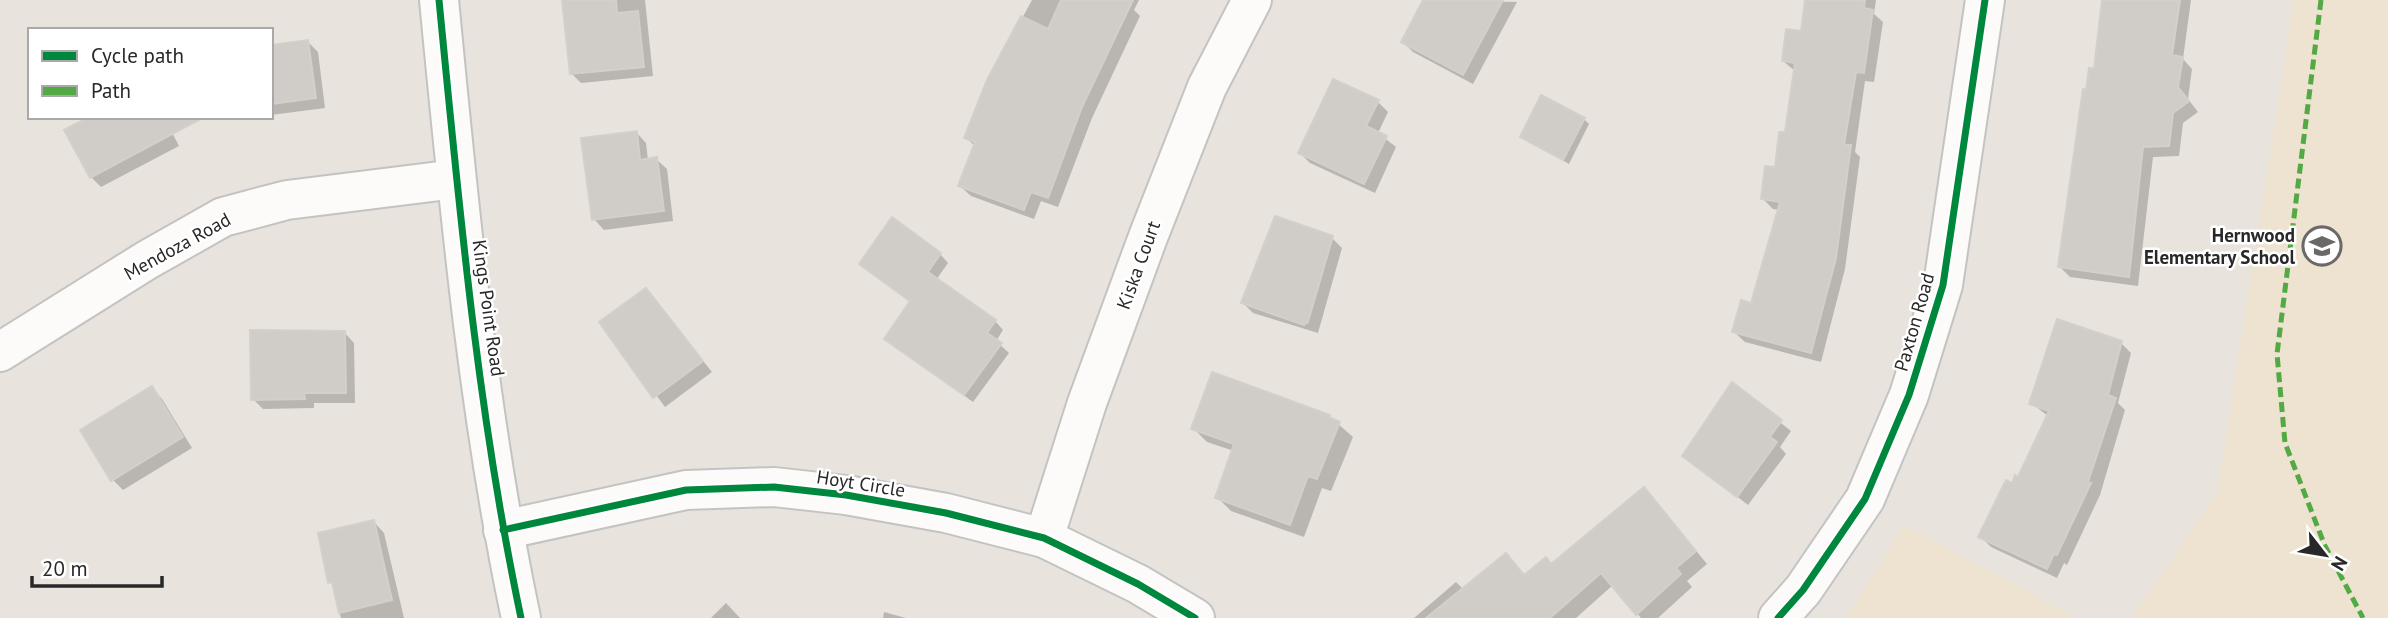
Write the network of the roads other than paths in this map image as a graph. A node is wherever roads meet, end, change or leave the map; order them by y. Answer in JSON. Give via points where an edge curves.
{"nodes":[{"id":1,"x":439,"y":0,"type":"edge"},
{"id":2,"x":1252,"y":0,"type":"edge"},
{"id":3,"x":1985,"y":0,"type":"edge"},
{"id":4,"x":456,"y":179,"type":"junction"},
{"id":5,"x":0,"y":352,"type":"edge"},
{"id":6,"x":503,"y":530,"type":"junction"},
{"id":7,"x":1044,"y":538,"type":"junction"},
{"id":8,"x":521,"y":618,"type":"edge"},
{"id":9,"x":1195,"y":618,"type":"edge"},
{"id":10,"x":1778,"y":618,"type":"edge"}],
"edges":[{"from":1,"to":4,"type":"street","name":"Kings Point Road"},
{"from":2,"to":7,"type":"street","name":"Kiska Court","via":[[1207,87],[1147,237]]},
{"from":3,"to":10,"type":"street","name":"Paxton Road","via":[[1943,285],[1909,396],[1865,499],[1803,590]]},
{"from":4,"to":5,"type":"street","name":"Mendoza Road","via":[[288,200],[223,217]]},
{"from":4,"to":6,"type":"street","name":"Kings Point Road"},
{"from":6,"to":7,"type":"street","name":"Hoyt Circle","via":[[686,490],[774,487],[946,513]]},
{"from":6,"to":8,"type":"street","name":"Kings Point Road"},
{"from":7,"to":9,"type":"street","name":"Hoyt Circle"}]}
